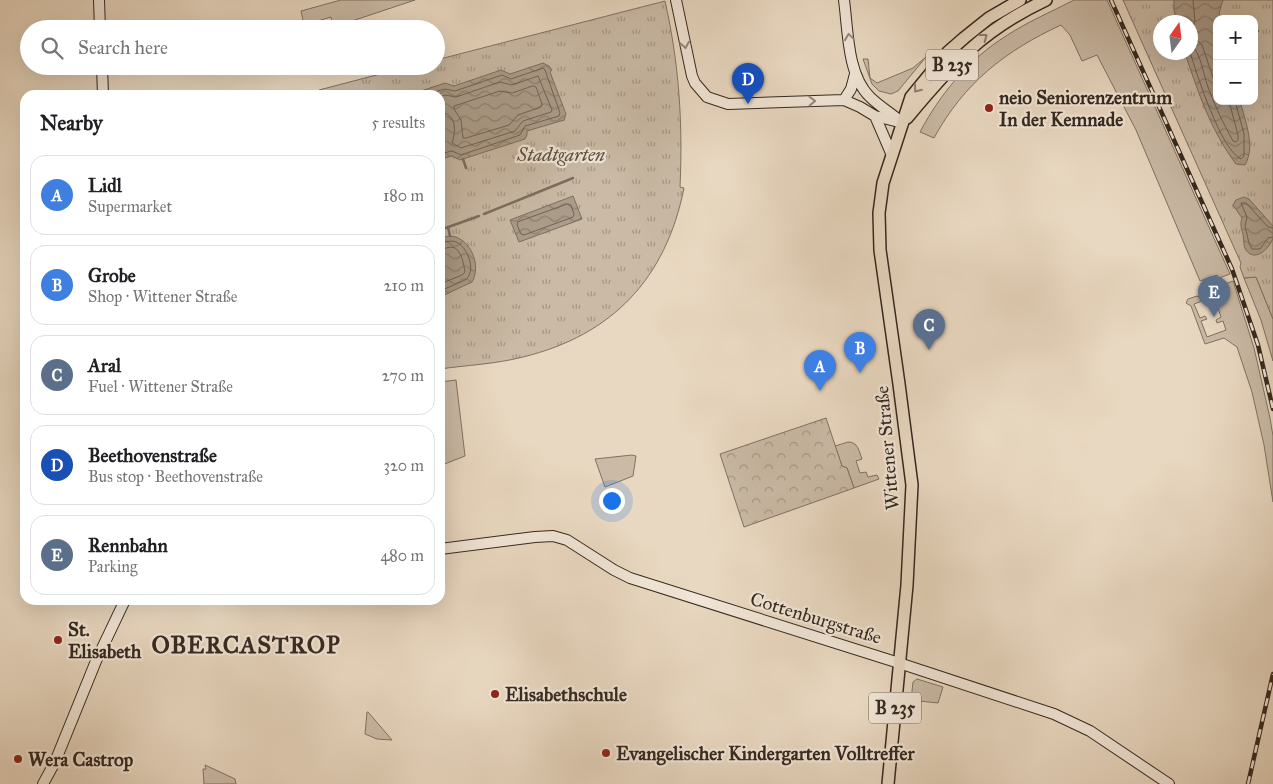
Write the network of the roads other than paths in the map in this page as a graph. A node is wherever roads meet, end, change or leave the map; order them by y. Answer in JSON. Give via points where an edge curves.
{"nodes":[{"id":1,"x":100,"y":0,"type":"edge"},
{"id":2,"x":676,"y":0,"type":"edge"},
{"id":3,"x":844,"y":0,"type":"edge"},
{"id":4,"x":1020,"y":0,"type":"edge"},
{"id":5,"x":1046,"y":0,"type":"edge"},
{"id":6,"x":100,"y":20,"type":"edge"},
{"id":7,"x":855,"y":74,"type":"junction"},
{"id":8,"x":102,"y":75,"type":"edge"},
{"id":9,"x":103,"y":90,"type":"edge"},
{"id":10,"x":844,"y":100,"type":"junction"},
{"id":11,"x":875,"y":116,"type":"junction"},
{"id":12,"x":903,"y":123,"type":"junction"},
{"id":13,"x":892,"y":153,"type":"junction"},
{"id":14,"x":445,"y":548,"type":"edge"},
{"id":15,"x":123,"y":605,"type":"edge"},
{"id":16,"x":899,"y":662,"type":"junction"},
{"id":17,"x":43,"y":784,"type":"edge"},
{"id":18,"x":888,"y":784,"type":"edge"},
{"id":19,"x":1170,"y":784,"type":"edge"}],
"edges":[{"from":1,"to":6,"type":"street"},
{"from":2,"to":10,"type":"street","one_way":true,"via":[[692,76],[707,97],[728,104]]},
{"from":7,"to":3,"type":"street","one_way":true},
{"from":4,"to":12,"type":"main road","number":"B 235","one_way":true,"via":[[989,18],[948,52],[911,97]]},
{"from":12,"to":5,"type":"main road","number":"B 235","one_way":true,"via":[[969,48],[1011,18]]},
{"from":7,"to":10,"type":"street"},
{"from":7,"to":12,"type":"street","via":[[870,96]]},
{"from":8,"to":9,"type":"street"},
{"from":10,"to":11,"type":"street"},
{"from":11,"to":12,"type":"street"},
{"from":11,"to":13,"type":"street"},
{"from":12,"to":13,"type":"main road","name":"Wittener Straße","number":"B 235"},
{"from":13,"to":16,"type":"main road","name":"Wittener Straße","number":"B 235","via":[[883,183],[878,234],[912,485]]},
{"from":14,"to":16,"type":"street","name":"Cottenburgstraße","via":[[535,536],[558,537],[630,578]]},
{"from":15,"to":17,"type":"street"},
{"from":16,"to":18,"type":"main road","name":"Wittener Straße","number":"B 235"},
{"from":16,"to":19,"type":"street","name":"Cottenburgstraße","via":[[1031,706],[1090,731]]}]}
